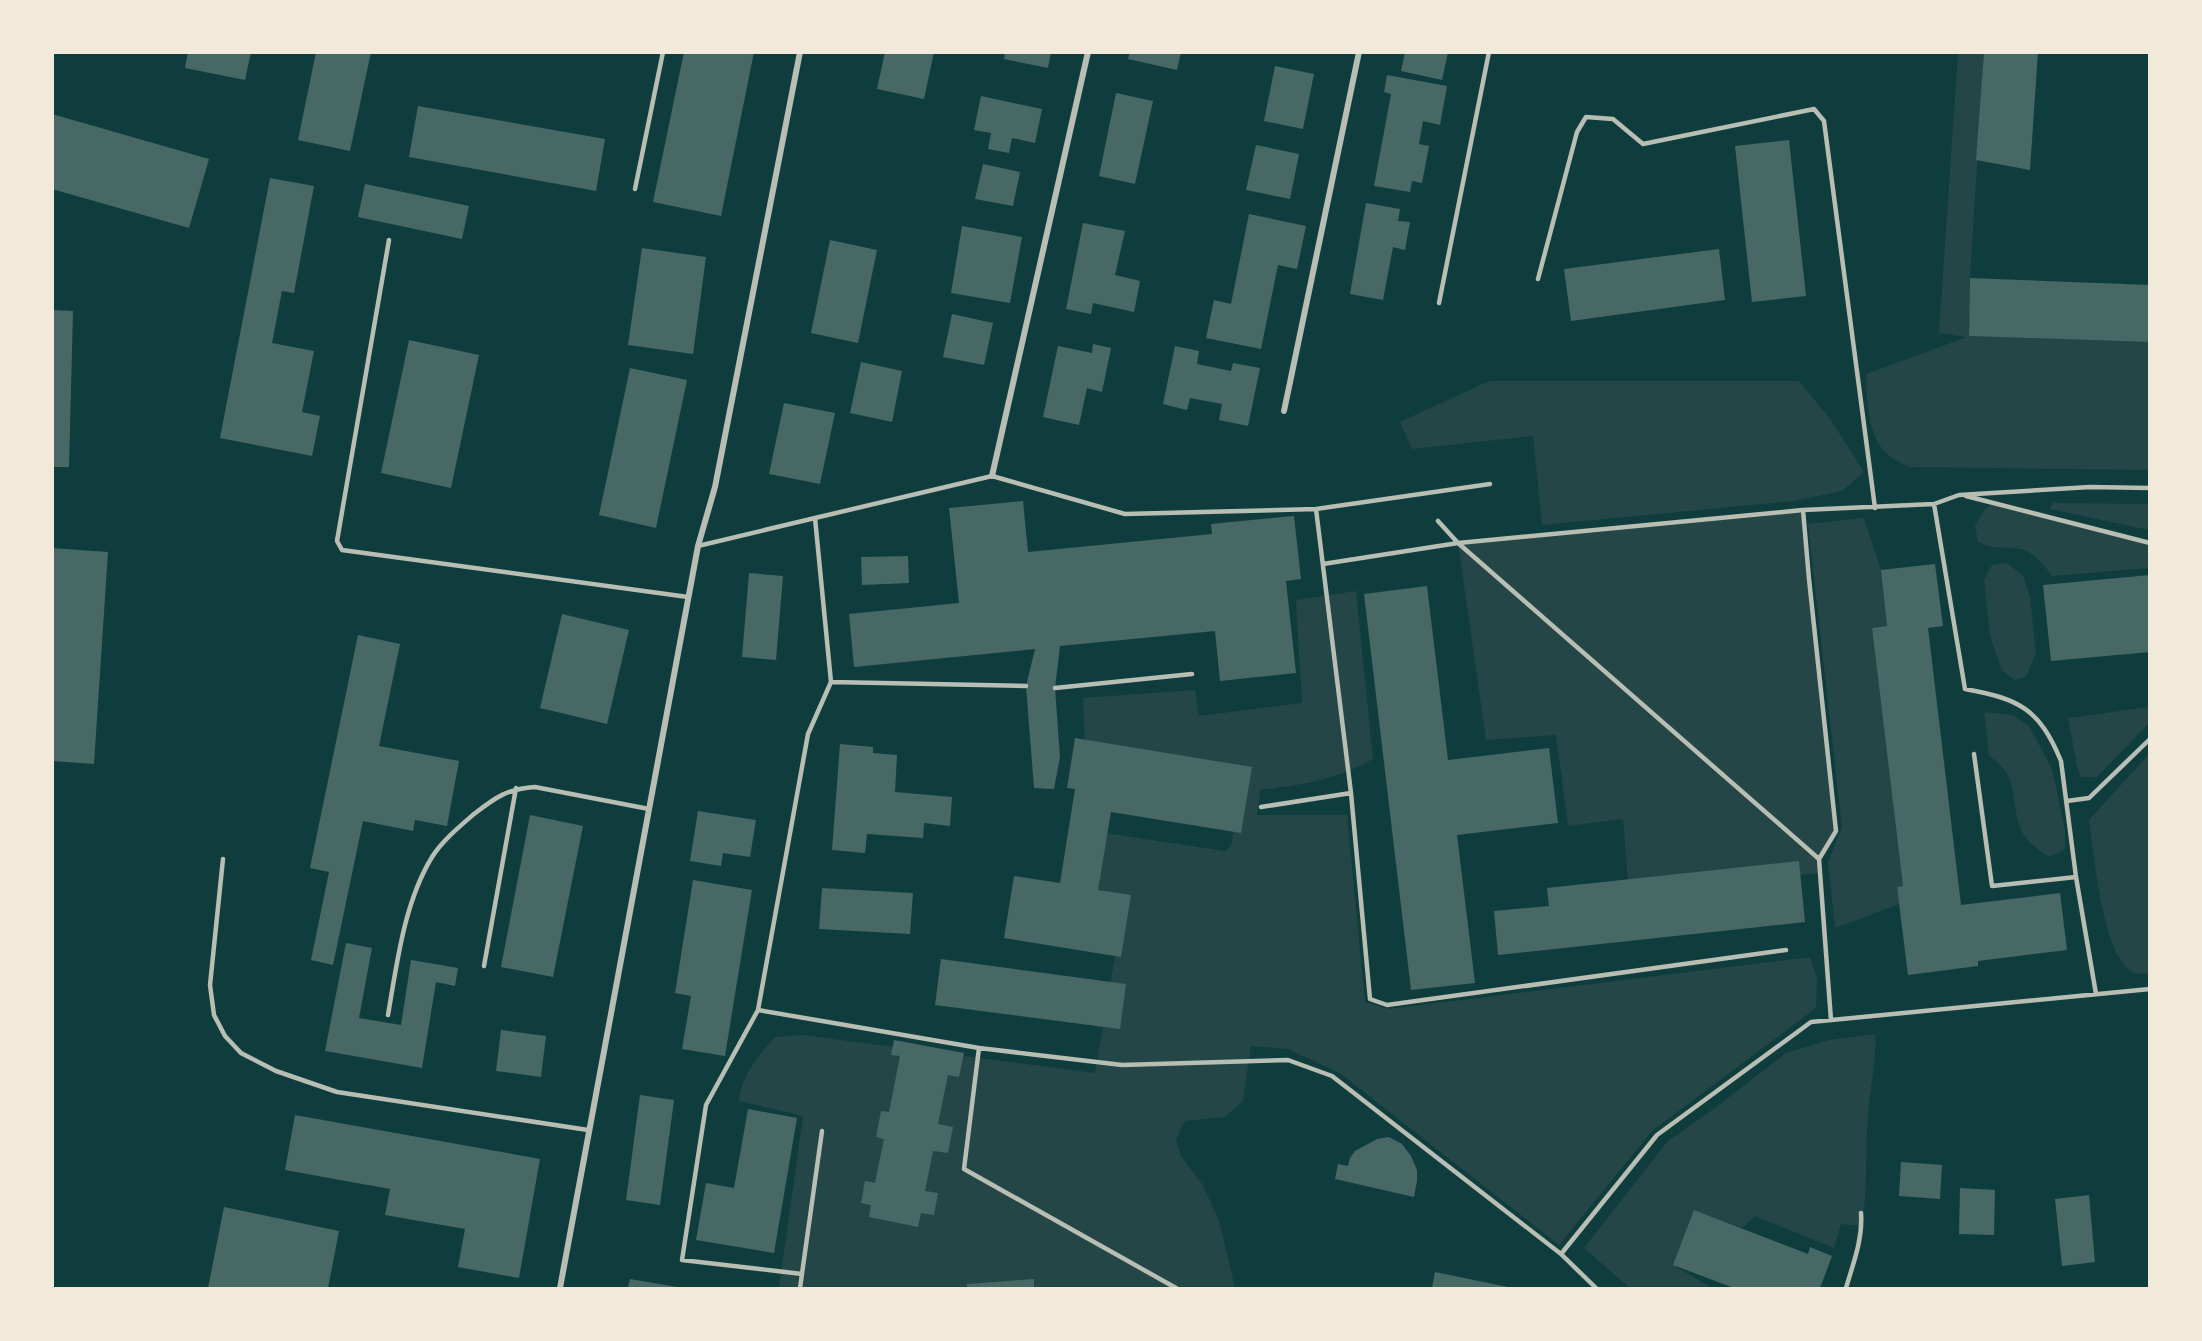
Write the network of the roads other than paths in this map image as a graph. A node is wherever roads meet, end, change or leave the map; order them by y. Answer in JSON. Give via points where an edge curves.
{"nodes":[{"id":1,"x":663,"y":52,"type":"edge"},
{"id":2,"x":800,"y":52,"type":"edge"},
{"id":3,"x":1088,"y":52,"type":"edge"},
{"id":4,"x":1359,"y":52,"type":"edge"},
{"id":5,"x":1489,"y":52,"type":"edge"},
{"id":6,"x":635,"y":189,"type":"dead end"},
{"id":7,"x":389,"y":240,"type":"dead end"},
{"id":8,"x":1538,"y":279,"type":"dead end"},
{"id":9,"x":1438,"y":303,"type":"dead end"},
{"id":10,"x":1284,"y":411,"type":"dead end"},
{"id":11,"x":992,"y":476,"type":"junction"},
{"id":12,"x":1490,"y":484,"type":"dead end"},
{"id":13,"x":2150,"y":488,"type":"edge"},
{"id":14,"x":1959,"y":495,"type":"junction"},
{"id":15,"x":1934,"y":504,"type":"junction"},
{"id":16,"x":1875,"y":508,"type":"junction"},
{"id":17,"x":1316,"y":509,"type":"junction"},
{"id":18,"x":1803,"y":510,"type":"junction"},
{"id":19,"x":815,"y":518,"type":"junction"},
{"id":20,"x":1438,"y":521,"type":"dead end"},
{"id":21,"x":1458,"y":543,"type":"junction"},
{"id":22,"x":2150,"y":543,"type":"edge"},
{"id":23,"x":698,"y":546,"type":"junction"},
{"id":24,"x":1323,"y":564,"type":"junction"},
{"id":25,"x":688,"y":597,"type":"junction"},
{"id":26,"x":1192,"y":674,"type":"dead end"},
{"id":27,"x":831,"y":682,"type":"junction"},
{"id":28,"x":1026,"y":686,"type":"dead end"},
{"id":29,"x":1055,"y":688,"type":"dead end"},
{"id":30,"x":2150,"y":740,"type":"edge"},
{"id":31,"x":1974,"y":754,"type":"dead end"},
{"id":32,"x":516,"y":788,"type":"junction"},
{"id":33,"x":1351,"y":793,"type":"junction"},
{"id":34,"x":2067,"y":801,"type":"junction"},
{"id":35,"x":1261,"y":807,"type":"dead end"},
{"id":36,"x":649,"y":809,"type":"junction"},
{"id":37,"x":223,"y":859,"type":"dead end"},
{"id":38,"x":1819,"y":859,"type":"junction"},
{"id":39,"x":2076,"y":877,"type":"junction"},
{"id":40,"x":1786,"y":950,"type":"dead end"},
{"id":41,"x":484,"y":966,"type":"dead end"},
{"id":42,"x":2150,"y":989,"type":"edge"},
{"id":43,"x":2096,"y":994,"type":"junction"},
{"id":44,"x":758,"y":1010,"type":"junction"},
{"id":45,"x":388,"y":1015,"type":"dead end"},
{"id":46,"x":1831,"y":1020,"type":"junction"},
{"id":47,"x":980,"y":1047,"type":"junction"},
{"id":48,"x":588,"y":1130,"type":"junction"},
{"id":49,"x":822,"y":1131,"type":"dead end"},
{"id":50,"x":1861,"y":1213,"type":"dead end"},
{"id":51,"x":1561,"y":1254,"type":"junction"},
{"id":52,"x":801,"y":1274,"type":"junction"},
{"id":53,"x":560,"y":1288,"type":"edge"},
{"id":54,"x":800,"y":1288,"type":"edge"},
{"id":55,"x":1176,"y":1288,"type":"edge"},
{"id":56,"x":1596,"y":1288,"type":"edge"},
{"id":57,"x":1846,"y":1288,"type":"edge"}],
"edges":[{"from":1,"to":6,"type":"lane"},
{"from":2,"to":23,"type":"street","via":[[715,487]]},
{"from":3,"to":11,"type":"street"},
{"from":4,"to":10,"type":"street"},
{"from":5,"to":9,"type":"lane"},
{"from":7,"to":25,"type":"lane","via":[[337,541],[342,550]]},
{"from":8,"to":16,"type":"lane","via":[[1577,132],[1586,117],[1613,119],[1643,144],[1814,109],[1824,121]]},
{"from":11,"to":17,"type":"lane","via":[[1125,514]]},
{"from":11,"to":19,"type":"lane"},
{"from":12,"to":17,"type":"lane"},
{"from":13,"to":14,"type":"lane"},
{"from":14,"to":15,"type":"lane"},
{"from":14,"to":22,"type":"lane"},
{"from":15,"to":16,"type":"lane"},
{"from":15,"to":34,"type":"lane","via":[[1965,689],[2001,696],[2030,711],[2054,743]]},
{"from":16,"to":18,"type":"lane"},
{"from":17,"to":24,"type":"lane"},
{"from":18,"to":21,"type":"lane"},
{"from":18,"to":38,"type":"lane","via":[[1836,831]]},
{"from":19,"to":23,"type":"lane"},
{"from":19,"to":27,"type":"lane"},
{"from":20,"to":21,"type":"lane"},
{"from":21,"to":24,"type":"lane"},
{"from":21,"to":38,"type":"lane"},
{"from":23,"to":25,"type":"street"},
{"from":24,"to":33,"type":"lane"},
{"from":25,"to":36,"type":"street"},
{"from":26,"to":29,"type":"lane"},
{"from":27,"to":28,"type":"lane"},
{"from":27,"to":44,"type":"lane","via":[[808,734]]},
{"from":30,"to":34,"type":"lane","via":[[2089,798]]},
{"from":31,"to":39,"type":"lane","via":[[1992,886]]},
{"from":32,"to":36,"type":"lane","via":[[535,787]]},
{"from":32,"to":41,"type":"lane"},
{"from":32,"to":45,"type":"lane","via":[[497,796],[464,822],[433,855],[411,908]]},
{"from":33,"to":35,"type":"lane"},
{"from":33,"to":40,"type":"lane","via":[[1370,999],[1387,1005]]},
{"from":34,"to":39,"type":"lane"},
{"from":36,"to":48,"type":"street"},
{"from":37,"to":48,"type":"lane","via":[[210,985],[214,1015],[225,1036],[242,1053],[276,1071],[338,1092]]},
{"from":38,"to":46,"type":"lane"},
{"from":39,"to":43,"type":"lane"},
{"from":42,"to":43,"type":"lane"},
{"from":43,"to":46,"type":"lane"},
{"from":44,"to":47,"type":"lane"},
{"from":44,"to":52,"type":"lane","via":[[706,1105],[682,1260]]},
{"from":46,"to":51,"type":"lane","via":[[1811,1022],[1658,1135]]},
{"from":47,"to":51,"type":"lane","via":[[1122,1065],[1288,1060],[1332,1076]]},
{"from":47,"to":55,"type":"lane","via":[[964,1169]]},
{"from":48,"to":53,"type":"street"},
{"from":49,"to":52,"type":"lane"},
{"from":50,"to":57,"type":"lane","via":[[1860,1235]]},
{"from":51,"to":56,"type":"lane"},
{"from":52,"to":54,"type":"lane"}]}
